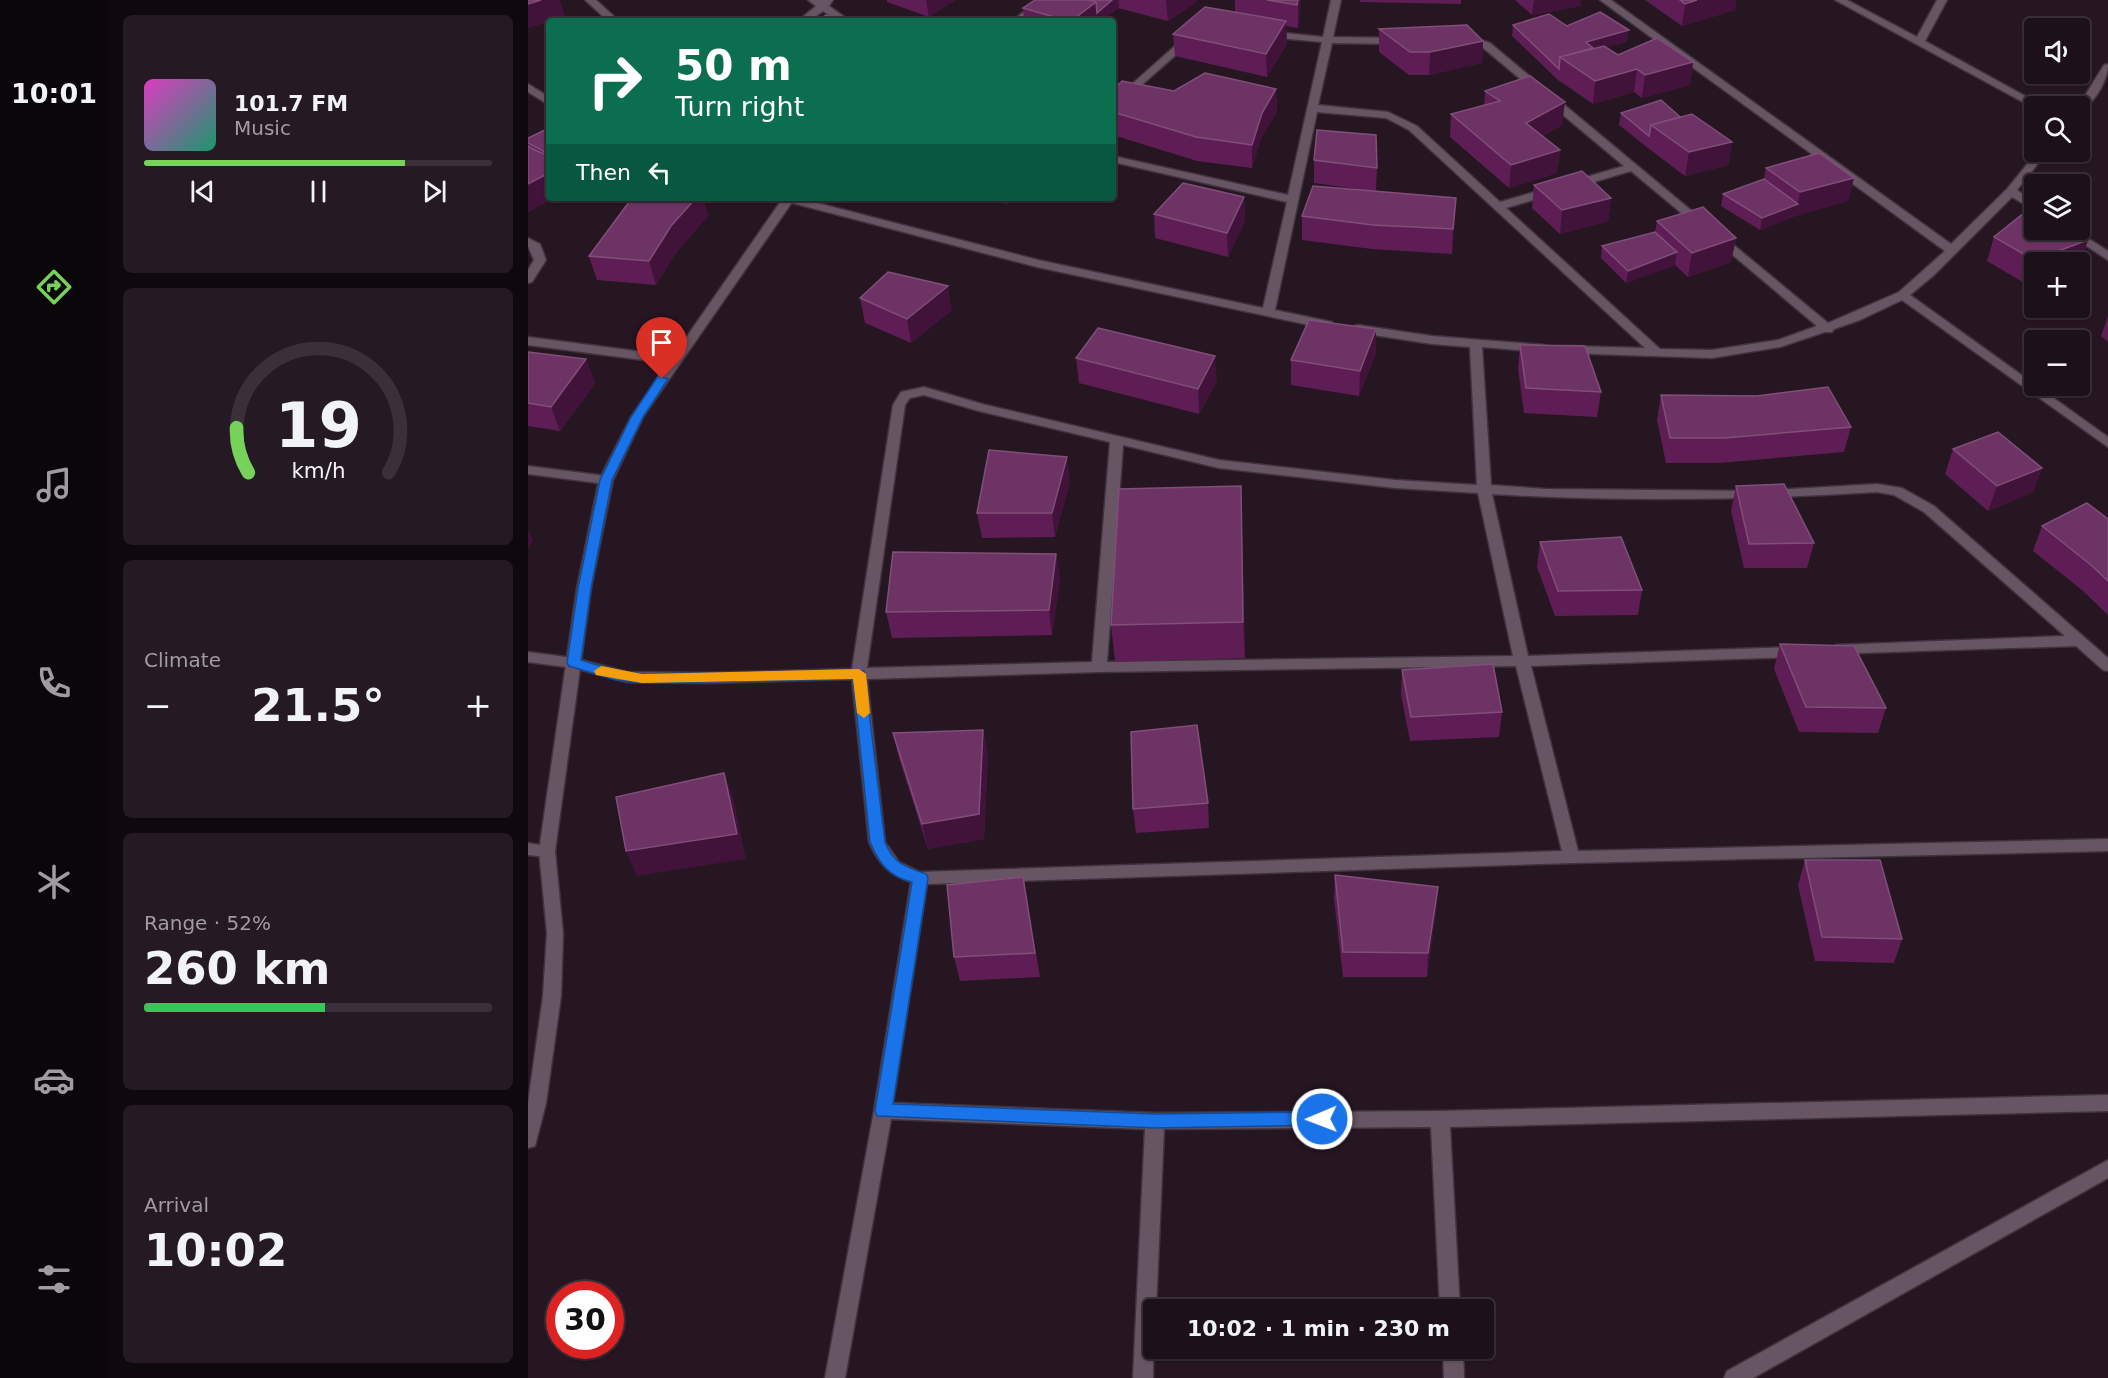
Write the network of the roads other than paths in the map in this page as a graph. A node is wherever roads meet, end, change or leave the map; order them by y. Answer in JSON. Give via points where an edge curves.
{"nodes":[{"id":1,"x":590,"y":0,"type":"edge"},
{"id":2,"x":1045,"y":0,"type":"edge"},
{"id":3,"x":1336,"y":0,"type":"edge"},
{"id":4,"x":1605,"y":0,"type":"edge"},
{"id":5,"x":1840,"y":0,"type":"edge"},
{"id":6,"x":1942,"y":0,"type":"edge"},
{"id":7,"x":822,"y":2,"type":"edge"},
{"id":8,"x":611,"y":18,"type":"edge"},
{"id":9,"x":806,"y":18,"type":"edge"},
{"id":10,"x":841,"y":18,"type":"edge"},
{"id":11,"x":1021,"y":18,"type":"edge"},
{"id":12,"x":1250,"y":31,"type":"edge"},
{"id":13,"x":1194,"y":34,"type":"edge"},
{"id":14,"x":1451,"y":38,"type":"edge"},
{"id":15,"x":1328,"y":40,"type":"junction"},
{"id":16,"x":1411,"y":40,"type":"edge"},
{"id":17,"x":1919,"y":43,"type":"junction"},
{"id":18,"x":2108,"y":67,"type":"edge"},
{"id":19,"x":2103,"y":85,"type":"edge"},
{"id":20,"x":528,"y":87,"type":"edge"},
{"id":21,"x":2090,"y":97,"type":"edge"},
{"id":22,"x":2024,"y":99,"type":"edge"},
{"id":23,"x":546,"y":100,"type":"edge"},
{"id":24,"x":1116,"y":104,"type":"edge"},
{"id":25,"x":1312,"y":108,"type":"junction"},
{"id":26,"x":1116,"y":160,"type":"edge"},
{"id":27,"x":2034,"y":162,"type":"edge"},
{"id":28,"x":1632,"y":167,"type":"junction"},
{"id":29,"x":2011,"y":191,"type":"junction"},
{"id":30,"x":1294,"y":200,"type":"junction"},
{"id":31,"x":2024,"y":200,"type":"edge"},
{"id":32,"x":786,"y":201,"type":"edge"},
{"id":33,"x":799,"y":201,"type":"edge"},
{"id":34,"x":1496,"y":207,"type":"junction"},
{"id":35,"x":2083,"y":240,"type":"edge"},
{"id":36,"x":528,"y":241,"type":"edge"},
{"id":37,"x":1951,"y":250,"type":"junction"},
{"id":38,"x":2108,"y":256,"type":"edge"},
{"id":39,"x":528,"y":279,"type":"edge"},
{"id":40,"x":1903,"y":295,"type":"junction"},
{"id":41,"x":1268,"y":314,"type":"junction"},
{"id":42,"x":1828,"y":329,"type":"junction"},
{"id":43,"x":528,"y":341,"type":"edge"},
{"id":44,"x":1476,"y":344,"type":"junction"},
{"id":45,"x":1658,"y":354,"type":"junction"},
{"id":46,"x":674,"y":360,"type":"junction"},
{"id":47,"x":1117,"y":438,"type":"junction"},
{"id":48,"x":2108,"y":443,"type":"edge"},
{"id":49,"x":528,"y":470,"type":"edge"},
{"id":50,"x":606,"y":480,"type":"junction"},
{"id":51,"x":1485,"y":489,"type":"junction"},
{"id":52,"x":2079,"y":641,"type":"junction"},
{"id":53,"x":528,"y":657,"type":"edge"},
{"id":54,"x":1522,"y":661,"type":"junction"},
{"id":55,"x":574,"y":663,"type":"junction"},
{"id":56,"x":2108,"y":666,"type":"edge"},
{"id":57,"x":1099,"y":667,"type":"junction"},
{"id":58,"x":859,"y":674,"type":"junction"},
{"id":59,"x":2108,"y":845,"type":"edge"},
{"id":60,"x":528,"y":849,"type":"edge"},
{"id":61,"x":547,"y":851,"type":"junction"},
{"id":62,"x":1572,"y":857,"type":"junction"},
{"id":63,"x":920,"y":878,"type":"junction"},
{"id":64,"x":2108,"y":1103,"type":"edge"},
{"id":65,"x":883,"y":1111,"type":"junction"},
{"id":66,"x":1440,"y":1119,"type":"junction"},
{"id":67,"x":1155,"y":1121,"type":"junction"},
{"id":68,"x":528,"y":1140,"type":"edge"},
{"id":69,"x":2108,"y":1168,"type":"edge"},
{"id":70,"x":1449,"y":1299,"type":"edge"},
{"id":71,"x":1453,"y":1359,"type":"edge"},
{"id":72,"x":835,"y":1378,"type":"edge"},
{"id":73,"x":1143,"y":1378,"type":"edge"},
{"id":74,"x":1454,"y":1378,"type":"edge"},
{"id":75,"x":1734,"y":1378,"type":"edge"}],
"edges":[{"from":1,"to":8,"type":"street"},
{"from":2,"to":11,"type":"street"},
{"from":3,"to":15,"type":"street"},
{"from":4,"to":37,"type":"street"},
{"from":5,"to":17,"type":"street"},
{"from":6,"to":17,"type":"street"},
{"from":7,"to":9,"type":"street"},
{"from":7,"to":10,"type":"street"},
{"from":12,"to":15,"type":"street"},
{"from":13,"to":24,"type":"street"},
{"from":14,"to":28,"type":"street","via":[[1486,45]]},
{"from":15,"to":16,"type":"street"},
{"from":15,"to":25,"type":"street"},
{"from":17,"to":22,"type":"street"},
{"from":18,"to":19,"type":"street"},
{"from":19,"to":21,"type":"street"},
{"from":20,"to":23,"type":"street"},
{"from":25,"to":30,"type":"street"},
{"from":25,"to":34,"type":"street","via":[[1399,118]]},
{"from":26,"to":30,"type":"street"},
{"from":27,"to":29,"type":"street"},
{"from":28,"to":34,"type":"street"},
{"from":28,"to":42,"type":"street"},
{"from":29,"to":31,"type":"street"},
{"from":29,"to":37,"type":"street"},
{"from":30,"to":41,"type":"street"},
{"from":32,"to":46,"type":"street"},
{"from":33,"to":41,"type":"street","via":[[1037,263]]},
{"from":34,"to":45,"type":"street"},
{"from":35,"to":38,"type":"street"},
{"from":36,"to":39,"type":"street","via":[[536,246],[540,260]]},
{"from":37,"to":40,"type":"street"},
{"from":40,"to":42,"type":"street"},
{"from":40,"to":48,"type":"street"},
{"from":41,"to":44,"type":"street"},
{"from":42,"to":45,"type":"street","via":[[1731,352]]},
{"from":43,"to":46,"type":"street"},
{"from":44,"to":45,"type":"street"},
{"from":44,"to":51,"type":"street"},
{"from":46,"to":50,"type":"street","via":[[637,417]]},
{"from":47,"to":51,"type":"street","via":[[1219,464],[1362,481]]},
{"from":47,"to":57,"type":"street"},
{"from":47,"to":58,"type":"street","via":[[980,408],[924,391],[906,395],[899,405]]},
{"from":49,"to":50,"type":"street"},
{"from":50,"to":55,"type":"street","via":[[584,588]]},
{"from":51,"to":52,"type":"street","via":[[1701,496],[1876,488],[1897,491],[1929,508]]},
{"from":51,"to":54,"type":"street"},
{"from":52,"to":54,"type":"street"},
{"from":52,"to":56,"type":"street"},
{"from":53,"to":55,"type":"street"},
{"from":54,"to":57,"type":"street"},
{"from":54,"to":62,"type":"street"},
{"from":55,"to":58,"type":"street","via":[[616,676],[642,678]]},
{"from":55,"to":61,"type":"street"},
{"from":57,"to":58,"type":"street"},
{"from":58,"to":63,"type":"street","via":[[878,842],[883,857],[894,868]]},
{"from":59,"to":62,"type":"street"},
{"from":60,"to":61,"type":"street"},
{"from":61,"to":68,"type":"street","via":[[555,933],[552,996]]},
{"from":62,"to":63,"type":"street"},
{"from":63,"to":65,"type":"street"},
{"from":64,"to":66,"type":"street"},
{"from":65,"to":67,"type":"street"},
{"from":65,"to":72,"type":"street"},
{"from":66,"to":67,"type":"street"},
{"from":66,"to":70,"type":"street"},
{"from":67,"to":73,"type":"street"},
{"from":69,"to":75,"type":"street"},
{"from":71,"to":74,"type":"street"}]}
